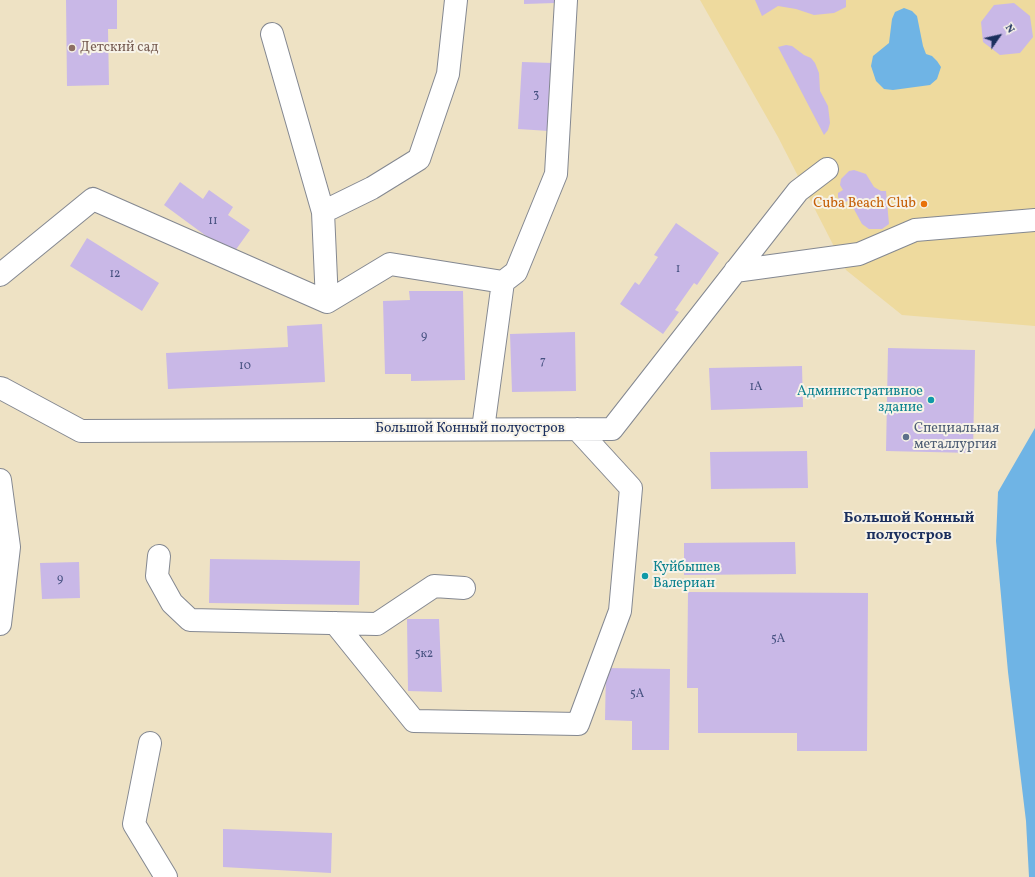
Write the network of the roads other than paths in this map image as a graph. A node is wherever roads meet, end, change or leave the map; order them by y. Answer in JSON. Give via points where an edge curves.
{"nodes":[{"id":1,"x":456,"y":0,"type":"edge"},
{"id":2,"x":566,"y":0,"type":"edge"},
{"id":3,"x":272,"y":34,"type":"dead end"},
{"id":4,"x":828,"y":169,"type":"dead end"},
{"id":5,"x":323,"y":212,"type":"junction"},
{"id":6,"x":1035,"y":220,"type":"edge"},
{"id":7,"x":735,"y":271,"type":"junction"},
{"id":8,"x":0,"y":275,"type":"edge"},
{"id":9,"x":503,"y":282,"type":"junction"},
{"id":10,"x":327,"y":302,"type":"junction"},
{"id":11,"x":0,"y":388,"type":"edge"},
{"id":12,"x":483,"y":429,"type":"junction"},
{"id":13,"x":577,"y":429,"type":"junction"},
{"id":14,"x":0,"y":480,"type":"edge"},
{"id":15,"x":159,"y":556,"type":"dead end"},
{"id":16,"x":464,"y":588,"type":"dead end"},
{"id":17,"x":335,"y":623,"type":"junction"},
{"id":18,"x":0,"y":624,"type":"edge"},
{"id":19,"x":150,"y":743,"type":"dead end"},
{"id":20,"x":166,"y":877,"type":"edge"}],
"edges":[{"from":1,"to":5,"type":"street","via":[[448,74],[419,159],[372,188]]},
{"from":2,"to":9,"type":"street","via":[[556,174],[516,272]]},
{"from":3,"to":5,"type":"street"},
{"from":4,"to":7,"type":"street","name":"Большой Конный полуостров","via":[[798,191]]},
{"from":5,"to":10,"type":"street"},
{"from":6,"to":7,"type":"street","via":[[915,230],[859,254]]},
{"from":7,"to":13,"type":"street","name":"Большой Конный полуостров","via":[[612,429]]},
{"from":8,"to":10,"type":"street","via":[[93,199]]},
{"from":9,"to":10,"type":"street","via":[[390,264]]},
{"from":9,"to":12,"type":"street"},
{"from":11,"to":12,"type":"street","name":"Большой Конный полуостров","via":[[81,431]]},
{"from":12,"to":13,"type":"street","name":"Большой Конный полуостров"},
{"from":13,"to":17,"type":"street","via":[[631,488],[620,611],[578,724],[414,721]]},
{"from":14,"to":18,"type":"street","via":[[9,547]]},
{"from":15,"to":17,"type":"street","via":[[157,576],[172,603],[190,620]]},
{"from":16,"to":17,"type":"street","via":[[434,586],[377,624]]},
{"from":19,"to":20,"type":"street","via":[[134,824]]}]}
